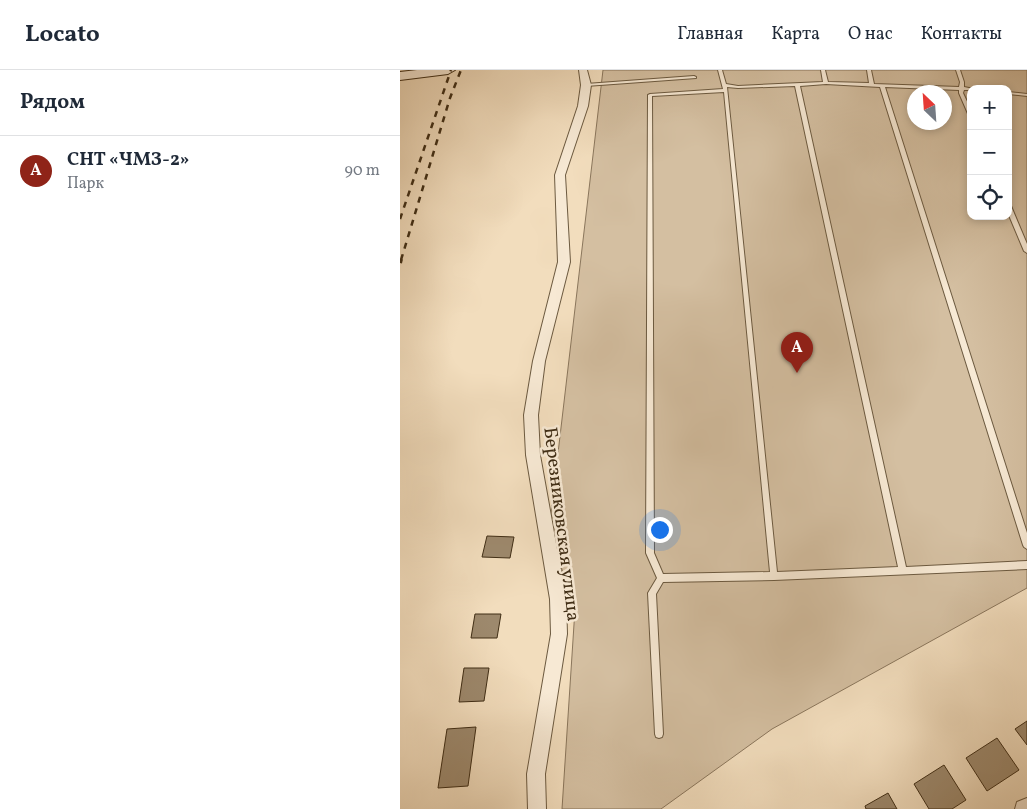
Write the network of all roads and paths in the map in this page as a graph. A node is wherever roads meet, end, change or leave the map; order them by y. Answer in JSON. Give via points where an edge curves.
{"nodes":[{"id":1,"x":448,"y":70,"type":"edge"},
{"id":2,"x":583,"y":70,"type":"edge"},
{"id":3,"x":720,"y":70,"type":"edge"},
{"id":4,"x":823,"y":70,"type":"edge"},
{"id":5,"x":869,"y":70,"type":"edge"},
{"id":6,"x":958,"y":70,"type":"edge"},
{"id":7,"x":400,"y":76,"type":"edge"},
{"id":8,"x":694,"y":77,"type":"dead end"},
{"id":9,"x":826,"y":83,"type":"junction"},
{"id":10,"x":797,"y":84,"type":"junction"},
{"id":11,"x":586,"y":85,"type":"junction"},
{"id":12,"x":872,"y":85,"type":"junction"},
{"id":13,"x":882,"y":85,"type":"junction"},
{"id":14,"x":725,"y":87,"type":"junction"},
{"id":15,"x":962,"y":88,"type":"junction"},
{"id":16,"x":967,"y":88,"type":"edge"},
{"id":17,"x":1012,"y":93,"type":"edge"},
{"id":18,"x":1027,"y":95,"type":"edge"},
{"id":19,"x":967,"y":107,"type":"edge"},
{"id":20,"x":1012,"y":215,"type":"edge"},
{"id":21,"x":1027,"y":251,"type":"edge"},
{"id":22,"x":1027,"y":545,"type":"edge"},
{"id":23,"x":1027,"y":565,"type":"edge"},
{"id":24,"x":903,"y":570,"type":"junction"},
{"id":25,"x":774,"y":576,"type":"junction"},
{"id":26,"x":661,"y":578,"type":"junction"},
{"id":27,"x":659,"y":734,"type":"dead end"},
{"id":28,"x":537,"y":809,"type":"edge"}],
"edges":[{"from":1,"to":7,"type":"street"},
{"from":2,"to":11,"type":"street","name":"Березниковская улица"},
{"from":3,"to":14,"type":"lane"},
{"from":4,"to":9,"type":"lane"},
{"from":5,"to":12,"type":"lane"},
{"from":6,"to":15,"type":"lane"},
{"from":8,"to":11,"type":"lane"},
{"from":9,"to":10,"type":"lane"},
{"from":9,"to":12,"type":"lane"},
{"from":10,"to":14,"type":"lane"},
{"from":10,"to":24,"type":"lane"},
{"from":11,"to":28,"type":"street","name":"Березниковская улица","via":[[584,106],[560,175],[564,262],[539,361],[531,416],[534,455],[558,599],[558,634],[536,774]]},
{"from":12,"to":13,"type":"lane"},
{"from":13,"to":15,"type":"lane"},
{"from":13,"to":22,"type":"lane"},
{"from":14,"to":25,"type":"lane"},
{"from":14,"to":26,"type":"lane","via":[[650,94],[650,553]]},
{"from":15,"to":16,"type":"lane"},
{"from":15,"to":19,"type":"lane"},
{"from":17,"to":18,"type":"lane"},
{"from":20,"to":21,"type":"lane"},
{"from":23,"to":24,"type":"lane"},
{"from":24,"to":25,"type":"lane"},
{"from":25,"to":26,"type":"lane"},
{"from":26,"to":27,"type":"lane","via":[[652,593]]}]}
